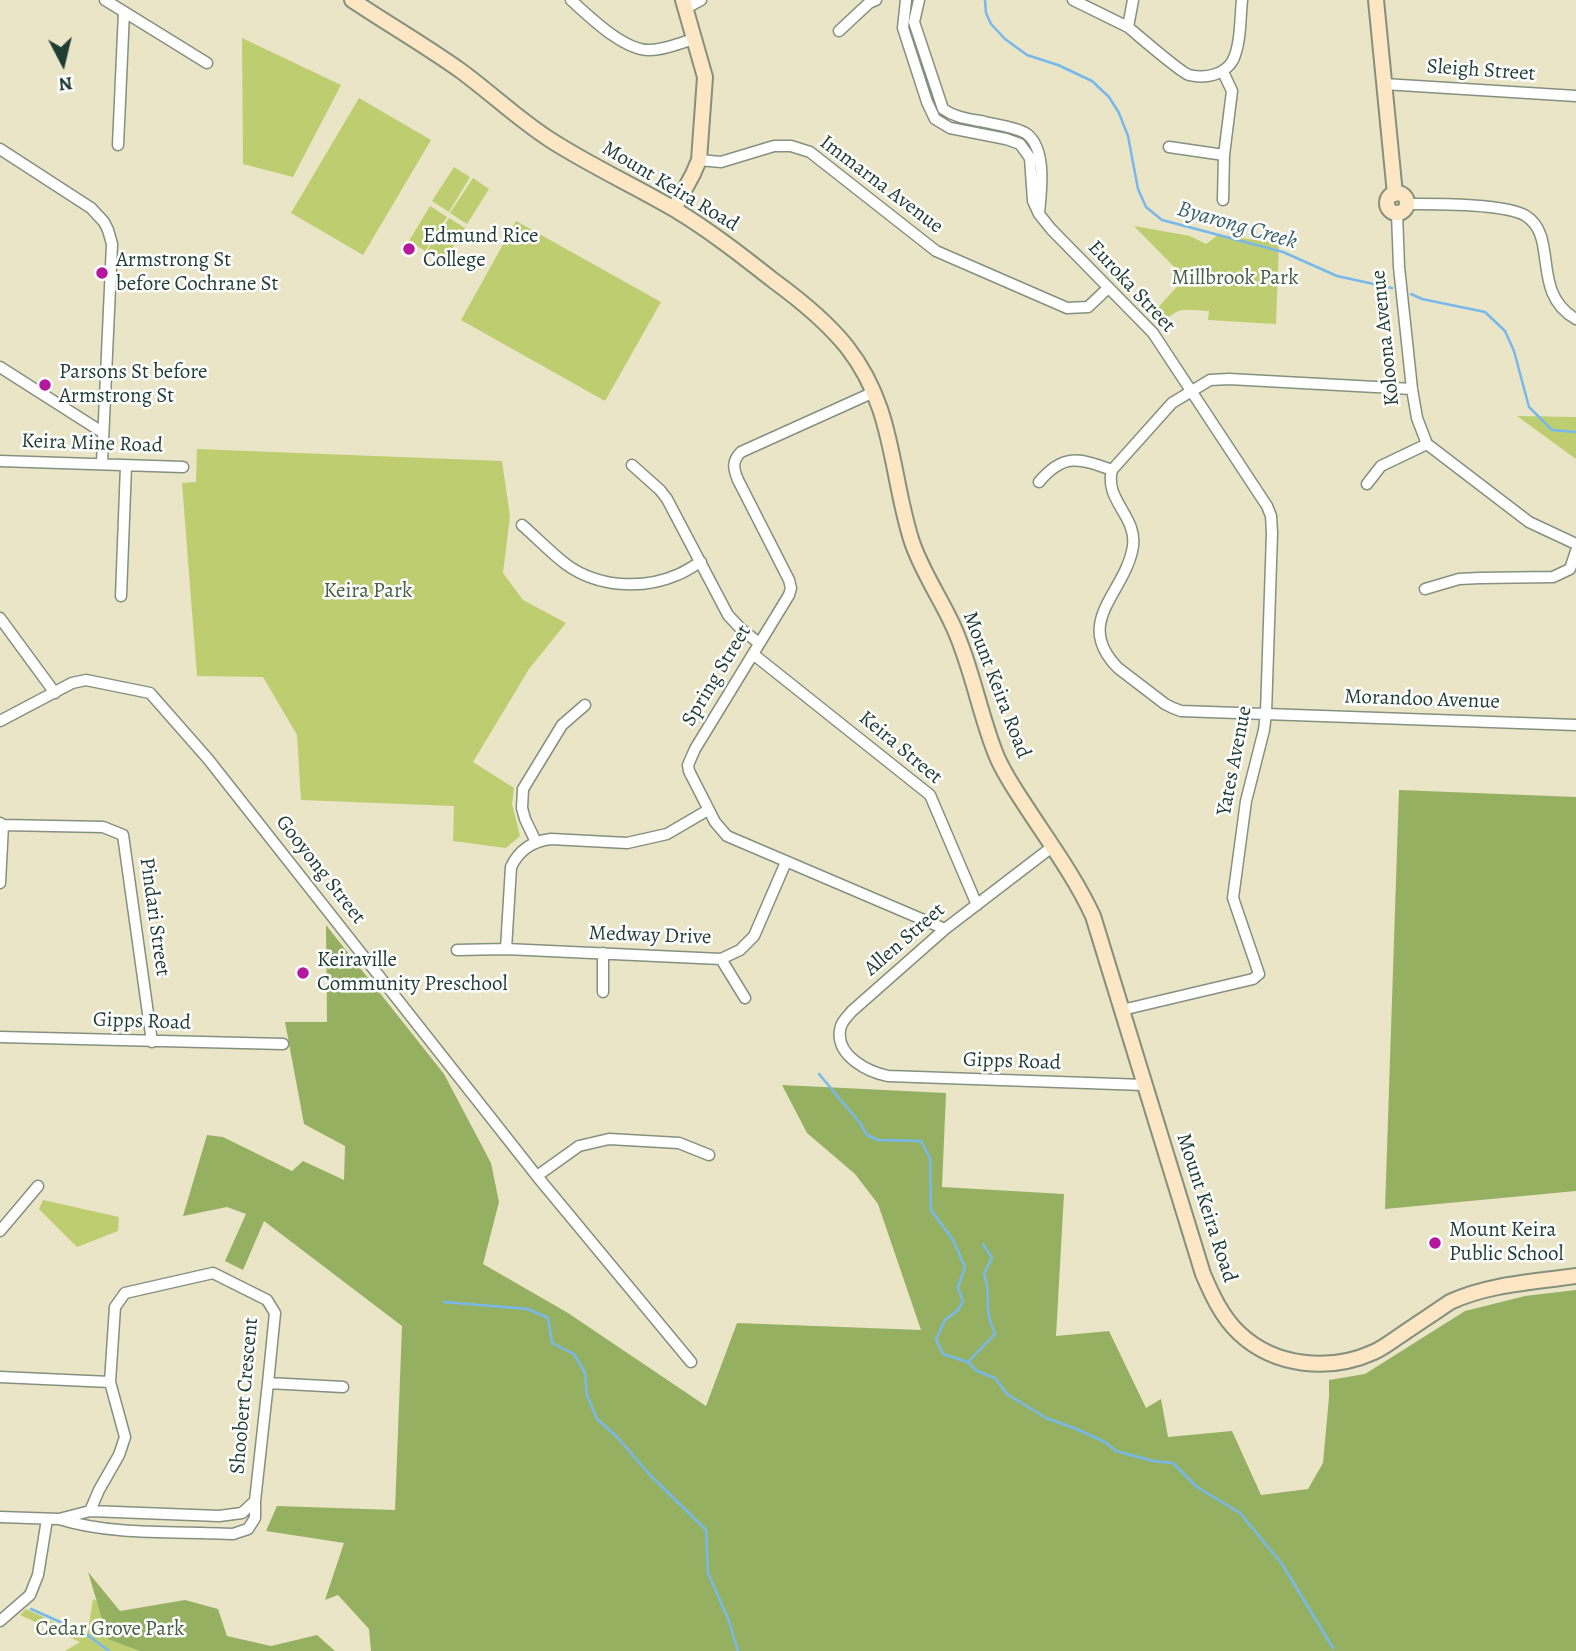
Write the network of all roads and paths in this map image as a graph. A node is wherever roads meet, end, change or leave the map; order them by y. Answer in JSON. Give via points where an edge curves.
{"nodes":[{"id":1,"x":105,"y":0,"type":"edge"},
{"id":2,"x":352,"y":0,"type":"edge"},
{"id":3,"x":571,"y":0,"type":"edge"},
{"id":4,"x":701,"y":0,"type":"edge"},
{"id":5,"x":876,"y":0,"type":"edge"},
{"id":6,"x":906,"y":0,"type":"edge"},
{"id":7,"x":919,"y":0,"type":"edge"},
{"id":8,"x":1073,"y":0,"type":"edge"},
{"id":9,"x":1133,"y":0,"type":"edge"},
{"id":10,"x":1242,"y":0,"type":"edge"},
{"id":11,"x":1376,"y":0,"type":"edge"},
{"id":12,"x":685,"y":4,"type":"edge"},
{"id":13,"x":124,"y":12,"type":"junction"},
{"id":14,"x":1128,"y":27,"type":"junction"},
{"id":15,"x":839,"y":31,"type":"dead end"},
{"id":16,"x":694,"y":39,"type":"junction"},
{"id":17,"x":207,"y":63,"type":"dead end"},
{"id":18,"x":1223,"y":72,"type":"junction"},
{"id":19,"x":1384,"y":84,"type":"junction"},
{"id":20,"x":1576,"y":96,"type":"edge"},
{"id":21,"x":118,"y":145,"type":"dead end"},
{"id":22,"x":1169,"y":147,"type":"dead end"},
{"id":23,"x":0,"y":149,"type":"edge"},
{"id":24,"x":1224,"y":155,"type":"junction"},
{"id":25,"x":699,"y":160,"type":"junction"},
{"id":26,"x":1223,"y":200,"type":"dead end"},
{"id":27,"x":1402,"y":208,"type":"junction"},
{"id":28,"x":674,"y":209,"type":"junction"},
{"id":29,"x":1039,"y":214,"type":"junction"},
{"id":30,"x":1108,"y":288,"type":"junction"},
{"id":31,"x":1576,"y":319,"type":"edge"},
{"id":32,"x":0,"y":367,"type":"edge"},
{"id":33,"x":1412,"y":389,"type":"junction"},
{"id":34,"x":1191,"y":390,"type":"junction"},
{"id":35,"x":874,"y":392,"type":"junction"},
{"id":36,"x":102,"y":432,"type":"junction"},
{"id":37,"x":1427,"y":444,"type":"junction"},
{"id":38,"x":0,"y":461,"type":"edge"},
{"id":39,"x":102,"y":463,"type":"junction"},
{"id":40,"x":632,"y":465,"type":"dead end"},
{"id":41,"x":126,"y":466,"type":"junction"},
{"id":42,"x":183,"y":467,"type":"dead end"},
{"id":43,"x":1112,"y":470,"type":"junction"},
{"id":44,"x":1039,"y":482,"type":"dead end"},
{"id":45,"x":1367,"y":484,"type":"dead end"},
{"id":46,"x":522,"y":525,"type":"dead end"},
{"id":47,"x":1576,"y":544,"type":"edge"},
{"id":48,"x":1576,"y":551,"type":"edge"},
{"id":49,"x":701,"y":562,"type":"junction"},
{"id":50,"x":1425,"y":589,"type":"dead end"},
{"id":51,"x":121,"y":596,"type":"dead end"},
{"id":52,"x":0,"y":618,"type":"edge"},
{"id":53,"x":759,"y":643,"type":"junction"},
{"id":54,"x":753,"y":654,"type":"junction"},
{"id":55,"x":55,"y":693,"type":"junction"},
{"id":56,"x":585,"y":705,"type":"dead end"},
{"id":57,"x":1266,"y":713,"type":"junction"},
{"id":58,"x":0,"y":721,"type":"edge"},
{"id":59,"x":1576,"y":725,"type":"edge"},
{"id":60,"x":708,"y":810,"type":"junction"},
{"id":61,"x":1,"y":824,"type":"edge"},
{"id":62,"x":536,"y":842,"type":"junction"},
{"id":63,"x":1052,"y":847,"type":"junction"},
{"id":64,"x":786,"y":862,"type":"junction"},
{"id":65,"x":0,"y":883,"type":"edge"},
{"id":66,"x":977,"y":905,"type":"junction"},
{"id":67,"x":946,"y":929,"type":"junction"},
{"id":68,"x":506,"y":949,"type":"junction"},
{"id":69,"x":457,"y":950,"type":"dead end"},
{"id":70,"x":603,"y":953,"type":"junction"},
{"id":71,"x":721,"y":959,"type":"junction"},
{"id":72,"x":603,"y":992,"type":"dead end"},
{"id":73,"x":745,"y":998,"type":"dead end"},
{"id":74,"x":1122,"y":1010,"type":"junction"},
{"id":75,"x":0,"y":1037,"type":"edge"},
{"id":76,"x":152,"y":1042,"type":"junction"},
{"id":77,"x":283,"y":1044,"type":"dead end"},
{"id":78,"x":878,"y":1074,"type":"joint"},
{"id":79,"x":1144,"y":1085,"type":"junction"},
{"id":80,"x":709,"y":1155,"type":"dead end"},
{"id":81,"x":537,"y":1175,"type":"junction"},
{"id":82,"x":38,"y":1186,"type":"dead end"},
{"id":83,"x":0,"y":1231,"type":"edge"},
{"id":84,"x":1576,"y":1276,"type":"edge"},
{"id":85,"x":691,"y":1362,"type":"dead end"},
{"id":86,"x":0,"y":1377,"type":"edge"},
{"id":87,"x":110,"y":1382,"type":"junction"},
{"id":88,"x":268,"y":1383,"type":"junction"},
{"id":89,"x":343,"y":1387,"type":"dead end"},
{"id":90,"x":255,"y":1501,"type":"junction"},
{"id":91,"x":90,"y":1511,"type":"junction"},
{"id":92,"x":0,"y":1517,"type":"edge"},
{"id":93,"x":53,"y":1519,"type":"junction"},
{"id":94,"x":0,"y":1621,"type":"edge"}],
"edges":[{"from":1,"to":13,"type":"street"},
{"from":2,"to":28,"type":"main road","name":"Mount Keira Road","via":[[439,56],[552,141]]},
{"from":3,"to":16,"type":"street","via":[[604,29],[638,49],[656,50]]},
{"from":4,"to":12,"type":"street"},
{"from":5,"to":15,"type":"street"},
{"from":6,"to":29,"type":"street","name":"Euroka Street","via":[[903,28],[935,119],[950,128],[1020,144],[1030,158],[1033,201]]},
{"from":7,"to":29,"type":"street","via":[[914,22],[943,109],[954,116],[1027,134],[1039,150]]},
{"from":8,"to":14,"type":"street"},
{"from":9,"to":14,"type":"street"},
{"from":10,"to":18,"type":"street","via":[[1237,47]]},
{"from":11,"to":19,"type":"main road"},
{"from":12,"to":16,"type":"main road"},
{"from":13,"to":17,"type":"street"},
{"from":13,"to":21,"type":"street"},
{"from":14,"to":18,"type":"street","via":[[1187,74]]},
{"from":16,"to":25,"type":"main road","via":[[705,78]]},
{"from":18,"to":24,"type":"street","via":[[1232,90]]},
{"from":19,"to":20,"type":"street","name":"Sleigh Street"},
{"from":19,"to":27,"type":"main road","via":[[1395,194],[1388,205],[1391,210]]},
{"from":22,"to":24,"type":"street"},
{"from":23,"to":36,"type":"street","via":[[91,208],[111,236]]},
{"from":24,"to":26,"type":"street"},
{"from":25,"to":28,"type":"main road"},
{"from":25,"to":30,"type":"street","name":"Immarna Avenue","via":[[721,162],[774,146],[791,146],[810,152],[936,251],[1067,308],[1088,307]]},
{"from":27,"to":31,"type":"street","via":[[1444,204],[1524,214],[1541,237],[1555,300]]},
{"from":27,"to":33,"type":"street","name":"Koloona Avenue","via":[[1399,267]]},
{"from":28,"to":35,"type":"main road","name":"Mount Keira Road","via":[[711,232],[833,330]]},
{"from":29,"to":30,"type":"street","name":"Euroka Street"},
{"from":30,"to":34,"type":"street","name":"Euroka Street","via":[[1153,333]]},
{"from":32,"to":36,"type":"street"},
{"from":33,"to":34,"type":"street","via":[[1229,379],[1210,380]]},
{"from":33,"to":37,"type":"street","name":"Koloona Avenue"},
{"from":34,"to":43,"type":"street","via":[[1165,409]]},
{"from":34,"to":57,"type":"street","name":"Yates Avenue","via":[[1271,516]]},
{"from":35,"to":53,"type":"street","name":"Spring Street","via":[[741,452],[735,459],[738,480],[791,584]]},
{"from":35,"to":63,"type":"main road","name":"Mount Keira Road","via":[[891,443],[916,555],[953,626],[996,755]]},
{"from":36,"to":39,"type":"street"},
{"from":37,"to":45,"type":"street","via":[[1381,466]]},
{"from":37,"to":47,"type":"street","via":[[1529,522]]},
{"from":38,"to":39,"type":"street","name":"Keira Mine Road"},
{"from":39,"to":41,"type":"street","name":"Keira Mine Road"},
{"from":40,"to":49,"type":"street","via":[[667,499]]},
{"from":41,"to":42,"type":"street","name":"Keira Mine Road"},
{"from":41,"to":51,"type":"street"},
{"from":43,"to":44,"type":"street","via":[[1068,460],[1049,470]]},
{"from":43,"to":57,"type":"street","name":"Morandoo Avenue","via":[[1114,496],[1131,523],[1133,545],[1099,623],[1107,654],[1118,668],[1172,708]]},
{"from":46,"to":49,"type":"street","via":[[568,565],[609,583],[663,580]]},
{"from":48,"to":50,"type":"street","via":[[1570,569],[1553,578],[1459,579]]},
{"from":49,"to":53,"type":"street","via":[[728,615]]},
{"from":52,"to":55,"type":"street"},
{"from":53,"to":54,"type":"street","name":"Spring Street"},
{"from":54,"to":60,"type":"street","name":"Spring Street","via":[[688,765]]},
{"from":54,"to":66,"type":"street","name":"Keira Street","via":[[930,795]]},
{"from":55,"to":58,"type":"street","name":"Gooyong Street"},
{"from":55,"to":81,"type":"street","name":"Gooyong Street","via":[[86,680],[150,693],[208,759]]},
{"from":56,"to":62,"type":"street","via":[[562,725],[523,789],[522,808]]},
{"from":57,"to":59,"type":"street","name":"Morandoo Avenue"},
{"from":57,"to":74,"type":"street","name":"Yates Avenue","via":[[1246,801],[1233,898],[1259,974]]},
{"from":60,"to":62,"type":"street","via":[[667,834],[627,843]]},
{"from":60,"to":64,"type":"street","name":"Spring Street","via":[[727,836]]},
{"from":61,"to":65,"type":"street"},
{"from":61,"to":76,"type":"street","name":"Pindari Street","via":[[103,827],[123,835]]},
{"from":62,"to":68,"type":"street","via":[[517,855],[511,867]]},
{"from":63,"to":66,"type":"street","name":"Allen Street"},
{"from":63,"to":74,"type":"main road","name":"Mount Keira Road","via":[[1093,916]]},
{"from":64,"to":67,"type":"street","name":"Spring Street"},
{"from":64,"to":71,"type":"street","name":"Medway Drive","via":[[754,936]]},
{"from":66,"to":67,"type":"street","name":"Allen Street"},
{"from":67,"to":78,"type":"street","name":"Allen Street","via":[[843,1022],[840,1030],[846,1052]]},
{"from":68,"to":69,"type":"street","name":"Medway Drive"},
{"from":68,"to":70,"type":"street","name":"Medway Drive"},
{"from":70,"to":71,"type":"street","name":"Medway Drive"},
{"from":70,"to":72,"type":"street"},
{"from":71,"to":73,"type":"street"},
{"from":74,"to":79,"type":"main road","name":"Mount Keira Road"},
{"from":75,"to":76,"type":"street","name":"Gipps Road"},
{"from":76,"to":77,"type":"street","name":"Gipps Road"},
{"from":78,"to":79,"type":"street","name":"Gipps Road"},
{"from":79,"to":84,"type":"main road","name":"Mount Keira Road","via":[[1211,1292],[1238,1332],[1278,1357],[1311,1364],[1352,1360],[1377,1351],[1461,1297]]},
{"from":80,"to":81,"type":"street","via":[[680,1143],[609,1139],[579,1146]]},
{"from":81,"to":85,"type":"street","name":"Gooyong Street"},
{"from":82,"to":83,"type":"street"},
{"from":86,"to":87,"type":"street"},
{"from":87,"to":88,"type":"street","name":"Shoobert Crescent","via":[[115,1307],[125,1293],[213,1273],[267,1300],[275,1313]]},
{"from":87,"to":91,"type":"street","name":"Shoobert Crescent","via":[[125,1437]]},
{"from":88,"to":89,"type":"street"},
{"from":88,"to":90,"type":"street","name":"Shoobert Crescent"},
{"from":90,"to":91,"type":"street","via":[[242,1513],[219,1516]]},
{"from":90,"to":93,"type":"street","name":"Shoobert Crescent","via":[[255,1518],[248,1529],[233,1534],[119,1531]]},
{"from":91,"to":93,"type":"street"},
{"from":92,"to":93,"type":"street"},
{"from":93,"to":94,"type":"street","via":[[30,1595]]}]}
